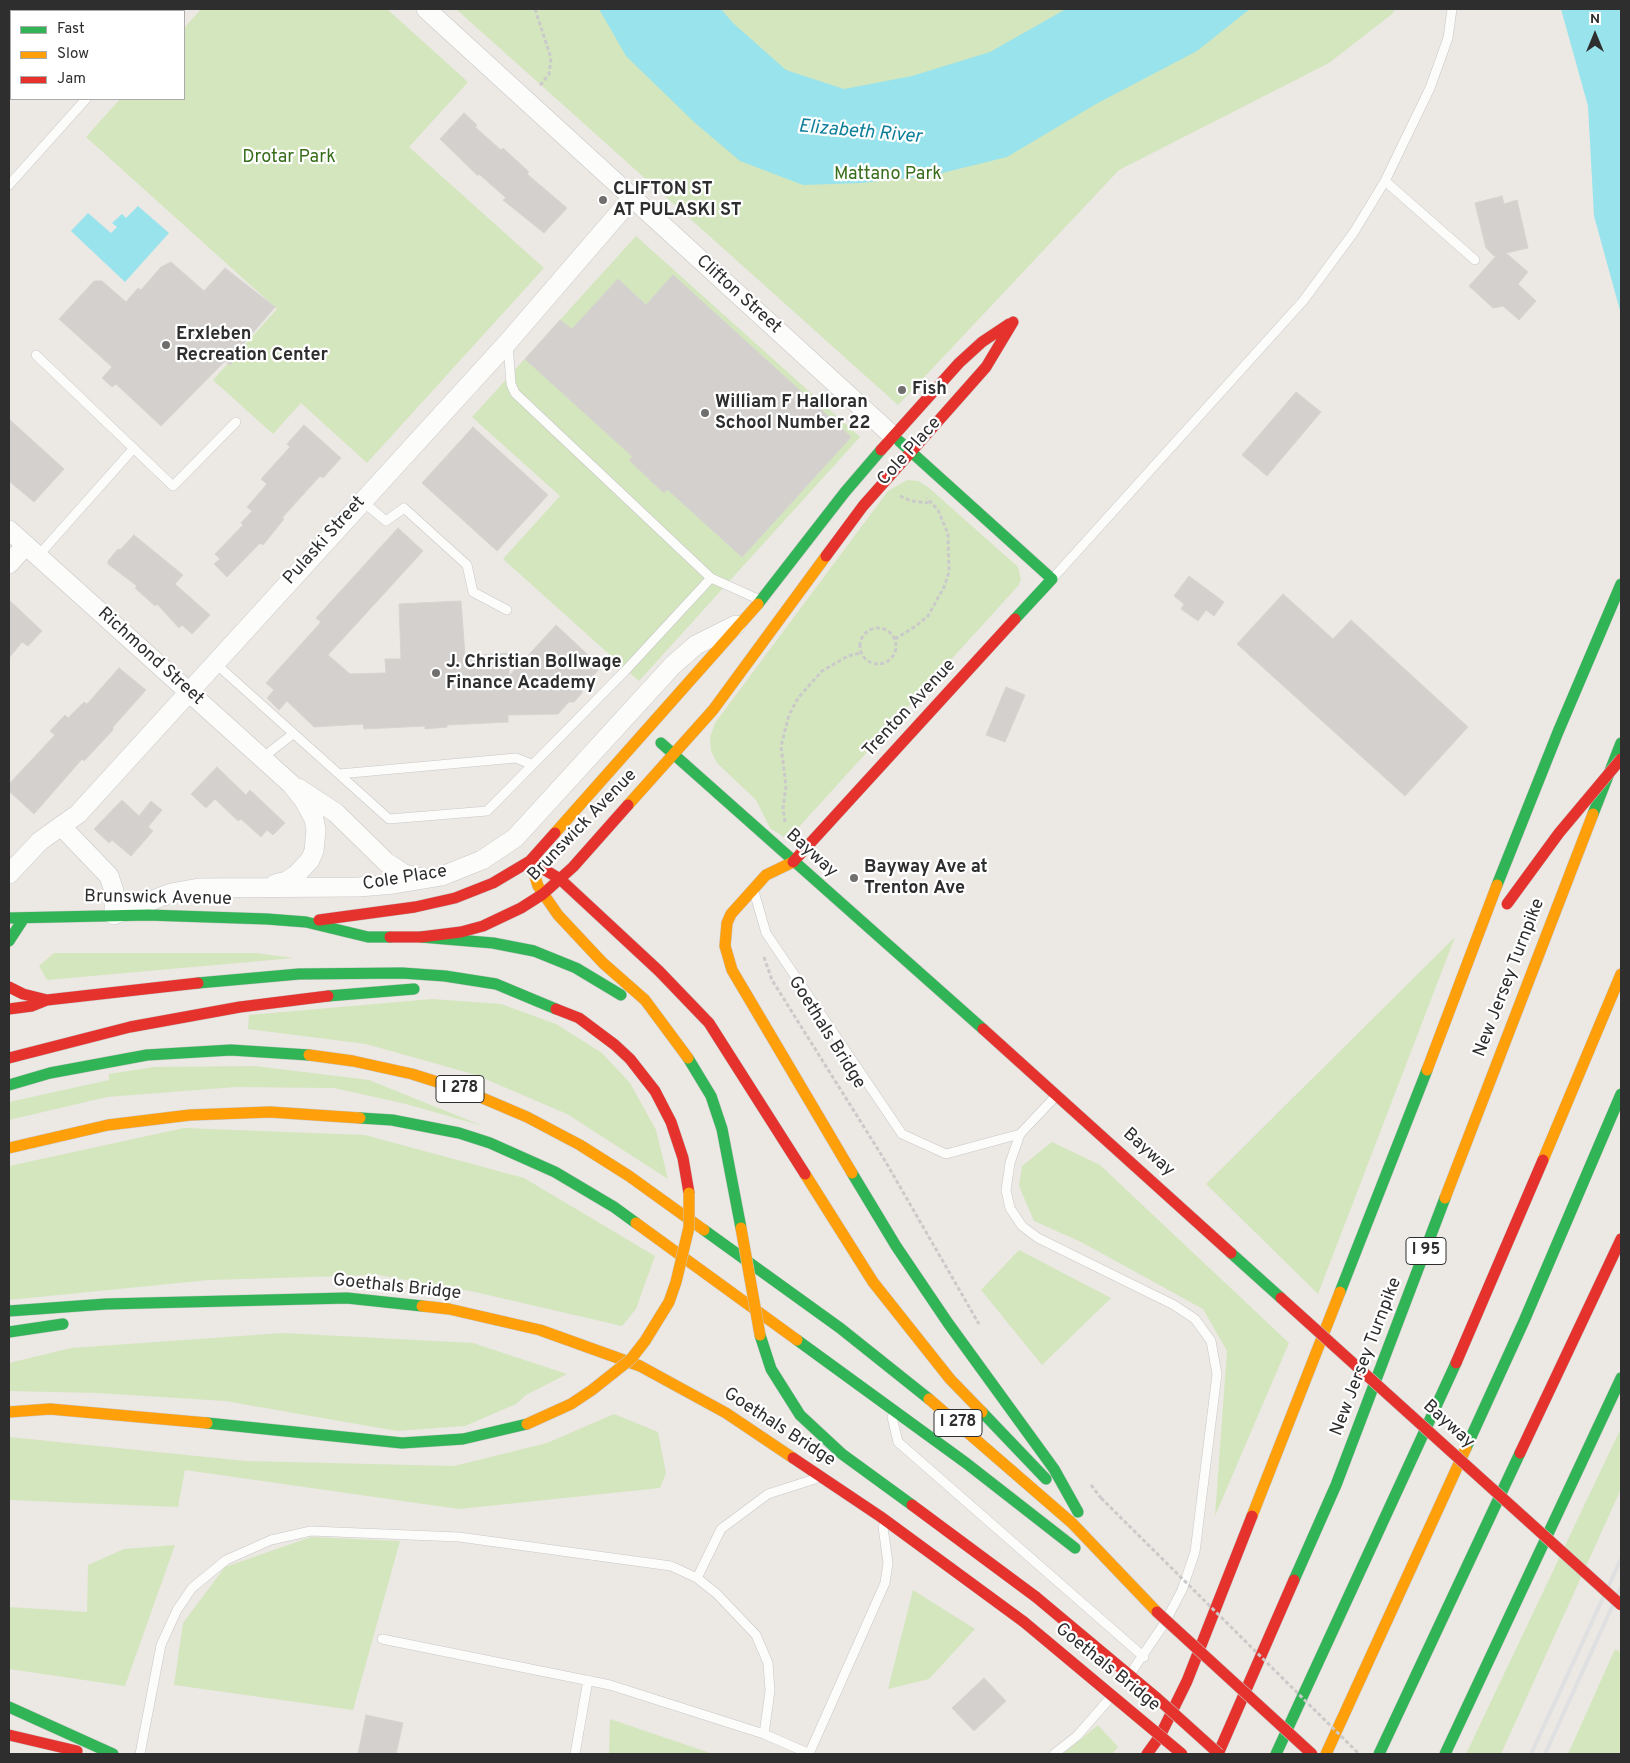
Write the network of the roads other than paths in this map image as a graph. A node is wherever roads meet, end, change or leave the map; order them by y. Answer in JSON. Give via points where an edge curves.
{"nodes":[{"id":1,"x":426,"y":9,"type":"edge"},
{"id":2,"x":1452,"y":9,"type":"edge"},
{"id":3,"x":85,"y":100,"type":"edge"},
{"id":4,"x":1385,"y":181,"type":"junction"},
{"id":5,"x":9,"y":185,"type":"edge"},
{"id":6,"x":632,"y":198,"type":"junction"},
{"id":7,"x":1475,"y":260,"type":"dead end"},
{"id":8,"x":508,"y":342,"type":"junction"},
{"id":9,"x":36,"y":355,"type":"dead end"},
{"id":10,"x":236,"y":422,"type":"dead end"},
{"id":11,"x":893,"y":436,"type":"junction"},
{"id":12,"x":134,"y":448,"type":"junction"},
{"id":13,"x":910,"y":452,"type":"junction"},
{"id":14,"x":362,"y":500,"type":"junction"},
{"id":15,"x":9,"y":530,"type":"edge"},
{"id":16,"x":32,"y":551,"type":"junction"},
{"id":17,"x":9,"y":564,"type":"edge"},
{"id":18,"x":711,"y":578,"type":"junction"},
{"id":19,"x":1052,"y":579,"type":"junction"},
{"id":20,"x":1621,"y":584,"type":"edge"},
{"id":21,"x":762,"y":601,"type":"junction"},
{"id":22,"x":506,"y":610,"type":"dead end"},
{"id":23,"x":750,"y":616,"type":"junction"},
{"id":24,"x":214,"y":663,"type":"junction"},
{"id":25,"x":188,"y":692,"type":"junction"},
{"id":26,"x":647,"y":732,"type":"junction"},
{"id":27,"x":293,"y":734,"type":"junction"},
{"id":28,"x":1621,"y":743,"type":"edge"},
{"id":29,"x":674,"y":755,"type":"junction"},
{"id":30,"x":262,"y":758,"type":"junction"},
{"id":31,"x":1621,"y":759,"type":"edge"},
{"id":32,"x":531,"y":764,"type":"junction"},
{"id":33,"x":339,"y":774,"type":"junction"},
{"id":34,"x":291,"y":784,"type":"junction"},
{"id":35,"x":62,"y":827,"type":"junction"},
{"id":36,"x":530,"y":861,"type":"junction"},
{"id":37,"x":793,"y":862,"type":"junction"},
{"id":38,"x":9,"y":874,"type":"edge"},
{"id":39,"x":428,"y":879,"type":"junction"},
{"id":40,"x":560,"y":879,"type":"junction"},
{"id":41,"x":262,"y":886,"type":"junction"},
{"id":42,"x":754,"y":888,"type":"junction"},
{"id":43,"x":544,"y":894,"type":"junction"},
{"id":44,"x":1505,"y":908,"type":"dead end"},
{"id":45,"x":114,"y":915,"type":"junction"},
{"id":46,"x":9,"y":918,"type":"edge"},
{"id":47,"x":24,"y":918,"type":"junction"},
{"id":48,"x":306,"y":922,"type":"junction"},
{"id":49,"x":1493,"y":930,"type":"dead end"},
{"id":50,"x":421,"y":938,"type":"junction"},
{"id":51,"x":9,"y":942,"type":"edge"},
{"id":52,"x":1621,"y":974,"type":"edge"},
{"id":53,"x":9,"y":987,"type":"edge"},
{"id":54,"x":423,"y":989,"type":"dead end"},
{"id":55,"x":472,"y":992,"type":"dead end"},
{"id":56,"x":47,"y":1000,"type":"junction"},
{"id":57,"x":540,"y":1001,"type":"junction"},
{"id":58,"x":1452,"y":1006,"type":"junction"},
{"id":59,"x":9,"y":1009,"type":"edge"},
{"id":60,"x":674,"y":1036,"type":"junction"},
{"id":61,"x":9,"y":1058,"type":"edge"},
{"id":62,"x":9,"y":1085,"type":"edge"},
{"id":63,"x":1621,"y":1094,"type":"edge"},
{"id":64,"x":1056,"y":1095,"type":"junction"},
{"id":65,"x":1020,"y":1134,"type":"junction"},
{"id":66,"x":9,"y":1148,"type":"edge"},
{"id":67,"x":1621,"y":1239,"type":"edge"},
{"id":68,"x":283,"y":1300,"type":"junction"},
{"id":69,"x":9,"y":1311,"type":"edge"},
{"id":70,"x":137,"y":1316,"type":"dead end"},
{"id":71,"x":76,"y":1322,"type":"dead end"},
{"id":72,"x":9,"y":1332,"type":"edge"},
{"id":73,"x":1621,"y":1378,"type":"edge"},
{"id":74,"x":890,"y":1407,"type":"junction"},
{"id":75,"x":9,"y":1412,"type":"edge"},
{"id":76,"x":824,"y":1477,"type":"junction"},
{"id":77,"x":1078,"y":1512,"type":"junction"},
{"id":78,"x":882,"y":1517,"type":"junction"},
{"id":79,"x":697,"y":1578,"type":"junction"},
{"id":80,"x":1621,"y":1605,"type":"edge"},
{"id":81,"x":1157,"y":1612,"type":"junction"},
{"id":82,"x":382,"y":1639,"type":"dead end"},
{"id":83,"x":1144,"y":1657,"type":"junction"},
{"id":84,"x":588,"y":1680,"type":"junction"},
{"id":85,"x":9,"y":1707,"type":"edge"},
{"id":86,"x":764,"y":1734,"type":"junction"},
{"id":87,"x":9,"y":1735,"type":"edge"},
{"id":88,"x":90,"y":1754,"type":"edge"},
{"id":89,"x":113,"y":1754,"type":"edge"},
{"id":90,"x":140,"y":1754,"type":"edge"},
{"id":91,"x":575,"y":1754,"type":"edge"},
{"id":92,"x":809,"y":1754,"type":"edge"},
{"id":93,"x":1054,"y":1754,"type":"edge"},
{"id":94,"x":1147,"y":1754,"type":"edge"},
{"id":95,"x":1182,"y":1754,"type":"edge"},
{"id":96,"x":1219,"y":1754,"type":"edge"},
{"id":97,"x":1276,"y":1754,"type":"edge"},
{"id":98,"x":1312,"y":1754,"type":"edge"},
{"id":99,"x":1326,"y":1754,"type":"edge"},
{"id":100,"x":1379,"y":1754,"type":"edge"},
{"id":101,"x":1445,"y":1754,"type":"edge"}],
"edges":[{"from":1,"to":6,"type":"street","name":"Clifton Street"},
{"from":2,"to":4,"type":"lane","via":[[1440,63]]},
{"from":3,"to":5,"type":"lane"},
{"from":4,"to":7,"type":"lane"},
{"from":4,"to":19,"type":"lane","via":[[1354,232],[1303,300]]},
{"from":6,"to":8,"type":"street","name":"Pulaski Street"},
{"from":6,"to":11,"type":"street","name":"Clifton Street"},
{"from":8,"to":14,"type":"street","name":"Pulaski Street"},
{"from":8,"to":18,"type":"lane","via":[[511,384],[515,393]]},
{"from":9,"to":12,"type":"lane"},
{"from":10,"to":12,"type":"lane","via":[[173,486]]},
{"from":11,"to":13,"type":"main road","name":"Clifton Street"},
{"from":11,"to":13,"type":"main road","name":"Cole Place","via":[[970,352],[1013,322],[986,367]]},
{"from":11,"to":21,"type":"main road","name":"Cole Place","via":[[849,487]]},
{"from":12,"to":16,"type":"lane"},
{"from":13,"to":19,"type":"main road","name":"Clifton Street"},
{"from":13,"to":29,"type":"main road","name":"Cole Place","via":[[863,506],[748,664]]},
{"from":14,"to":22,"type":"lane","via":[[386,521],[404,508],[467,565],[473,592]]},
{"from":14,"to":24,"type":"street","name":"Pulaski Street"},
{"from":15,"to":16,"type":"street","name":"Richmond Street"},
{"from":16,"to":17,"type":"street"},
{"from":16,"to":25,"type":"street","name":"Richmond Street"},
{"from":18,"to":21,"type":"lane"},
{"from":18,"to":32,"type":"lane","via":[[625,671]]},
{"from":19,"to":37,"type":"main road","name":"Trenton Avenue"},
{"from":20,"to":58,"type":"main road","via":[[1551,751]]},
{"from":21,"to":23,"type":"main road","name":"Cole Place"},
{"from":23,"to":26,"type":"main road","name":"Cole Place"},
{"from":23,"to":39,"type":"street","name":"Cole Place","via":[[696,645],[673,665],[515,838],[482,860]]},
{"from":24,"to":25,"type":"street","name":"Pulaski Street"},
{"from":24,"to":27,"type":"lane"},
{"from":25,"to":30,"type":"street","name":"Richmond Street"},
{"from":25,"to":35,"type":"street","name":"Pulaski Street","via":[[78,814]]},
{"from":26,"to":29,"type":"main road","name":"Bayway"},
{"from":26,"to":36,"type":"main road","name":"Brunswick Avenue"},
{"from":27,"to":30,"type":"lane"},
{"from":27,"to":33,"type":"lane"},
{"from":28,"to":96,"type":"main road","name":"New Jersey Turnpike","number":"I 95","via":[[1336,1485]]},
{"from":29,"to":37,"type":"main road","name":"Bayway"},
{"from":29,"to":40,"type":"main road","name":"Brunswick Avenue"},
{"from":30,"to":34,"type":"street","name":"Richmond Street"},
{"from":31,"to":44,"type":"main road","bridge":true,"via":[[1559,833]]},
{"from":32,"to":33,"type":"lane","via":[[516,758]]},
{"from":32,"to":33,"type":"lane","via":[[487,811],[390,819]]},
{"from":34,"to":39,"type":"street","name":"Richmond Street","via":[[336,813],[394,868],[404,874]]},
{"from":34,"to":41,"type":"street","name":"Richmond Street","via":[[314,820],[314,851],[296,875],[287,881]]},
{"from":35,"to":38,"type":"street","name":"Pulaski Street","via":[[40,841]]},
{"from":35,"to":45,"type":"street","via":[[109,876],[114,891]]},
{"from":36,"to":40,"type":"main road"},
{"from":36,"to":43,"type":"main road"},
{"from":36,"to":48,"type":"main road","name":"Brunswick Avenue","via":[[493,883],[456,898],[416,907]]},
{"from":37,"to":42,"type":"main road","via":[[766,875]]},
{"from":37,"to":64,"type":"main road","name":"Bayway"},
{"from":39,"to":41,"type":"street","name":"Cole Place","via":[[359,887]]},
{"from":40,"to":43,"type":"main road","name":"Brunswick Avenue"},
{"from":40,"to":77,"type":"main road","via":[[659,971],[709,1024],[888,1302],[950,1379]]},
{"from":41,"to":45,"type":"street","name":"Cole Place","via":[[212,886],[186,890]]},
{"from":42,"to":65,"type":"lane","via":[[766,933],[902,1134],[946,1154]]},
{"from":42,"to":77,"type":"main road","via":[[727,923],[726,956],[737,981],[896,1246],[1054,1469]]},
{"from":43,"to":50,"type":"main road","name":"Brunswick Avenue","via":[[483,926]]},
{"from":43,"to":60,"type":"main road","via":[[572,932],[645,1000]]},
{"from":45,"to":47,"type":"main road","name":"Brunswick Avenue"},
{"from":45,"to":48,"type":"main road","name":"Brunswick Avenue"},
{"from":46,"to":47,"type":"main road","name":"Brunswick Avenue"},
{"from":47,"to":51,"type":"main road"},
{"from":48,"to":50,"type":"main road","name":"Brunswick Avenue","via":[[368,936]]},
{"from":49,"to":58,"type":"main road"},
{"from":50,"to":60,"type":"main road","via":[[506,945],[548,957],[576,968],[614,990]]},
{"from":52,"to":97,"type":"main road","via":[[1482,1306]]},
{"from":53,"to":56,"type":"main road"},
{"from":54,"to":61,"type":"main road","via":[[351,993],[240,1007],[122,1029]]},
{"from":55,"to":57,"type":"main road"},
{"from":56,"to":57,"type":"main road","via":[[156,986],[299,974],[378,972],[474,979]]},
{"from":56,"to":59,"type":"main road"},
{"from":57,"to":75,"type":"main road","bridge":true,"via":[[579,1018],[598,1031],[643,1074],[671,1122],[683,1158],[689,1193],[689,1226],[669,1302],[645,1341],[599,1385],[571,1404],[527,1424],[463,1439],[402,1443],[143,1416],[50,1410]]},
{"from":58,"to":94,"type":"main road","via":[[1187,1680],[1160,1736]]},
{"from":60,"to":96,"type":"main road","bridge":true,"via":[[711,1096],[727,1147],[760,1335],[771,1369],[800,1415],[842,1454],[1036,1597]]},
{"from":62,"to":81,"type":"main road","number":"I 278","via":[[148,1055],[202,1050],[262,1050],[316,1055],[382,1067],[438,1082],[498,1104],[605,1160],[840,1328],[937,1405],[1072,1523]]},
{"from":63,"to":99,"type":"main road","via":[[1524,1321]]},
{"from":64,"to":65,"type":"lane"},
{"from":64,"to":80,"type":"main road","name":"Bayway","bridge":true},
{"from":65,"to":83,"type":"lane","via":[[1010,1163],[1006,1190],[1010,1208],[1022,1226],[1038,1238],[1174,1305],[1195,1319],[1211,1341],[1217,1374],[1195,1552],[1182,1590]]},
{"from":66,"to":74,"type":"main road","via":[[108,1125],[233,1113],[352,1116],[459,1133],[522,1156],[614,1207]]},
{"from":67,"to":100,"type":"main road"},
{"from":68,"to":69,"type":"main road","via":[[106,1304]]},
{"from":68,"to":70,"type":"main road"},
{"from":68,"to":76,"type":"main road","name":"Goethals Bridge","via":[[347,1298],[422,1305],[508,1321],[571,1340],[640,1366],[696,1395]]},
{"from":71,"to":72,"type":"main road"},
{"from":73,"to":101,"type":"main road"},
{"from":74,"to":81,"type":"main road"},
{"from":74,"to":83,"type":"lane","via":[[898,1442]]},
{"from":76,"to":78,"type":"main road","name":"Goethals Bridge"},
{"from":76,"to":79,"type":"lane","via":[[768,1494],[721,1529]]},
{"from":77,"to":81,"type":"main road"},
{"from":78,"to":92,"type":"lane","via":[[888,1562],[884,1583]]},
{"from":78,"to":95,"type":"main road","name":"Goethals Bridge","bridge":true,"via":[[1024,1622]]},
{"from":79,"to":86,"type":"lane","via":[[756,1635],[768,1663],[770,1691]]},
{"from":79,"to":90,"type":"lane","via":[[671,1566],[460,1537],[311,1532],[271,1540],[226,1560],[192,1588],[177,1610],[161,1644]]},
{"from":81,"to":98,"type":"main road","number":"I 278","bridge":true},
{"from":82,"to":84,"type":"lane"},
{"from":83,"to":93,"type":"lane","via":[[1077,1736]]},
{"from":84,"to":86,"type":"lane"},
{"from":84,"to":91,"type":"lane"},
{"from":85,"to":89,"type":"main road"},
{"from":86,"to":92,"type":"lane"},
{"from":87,"to":88,"type":"main road"}]}
